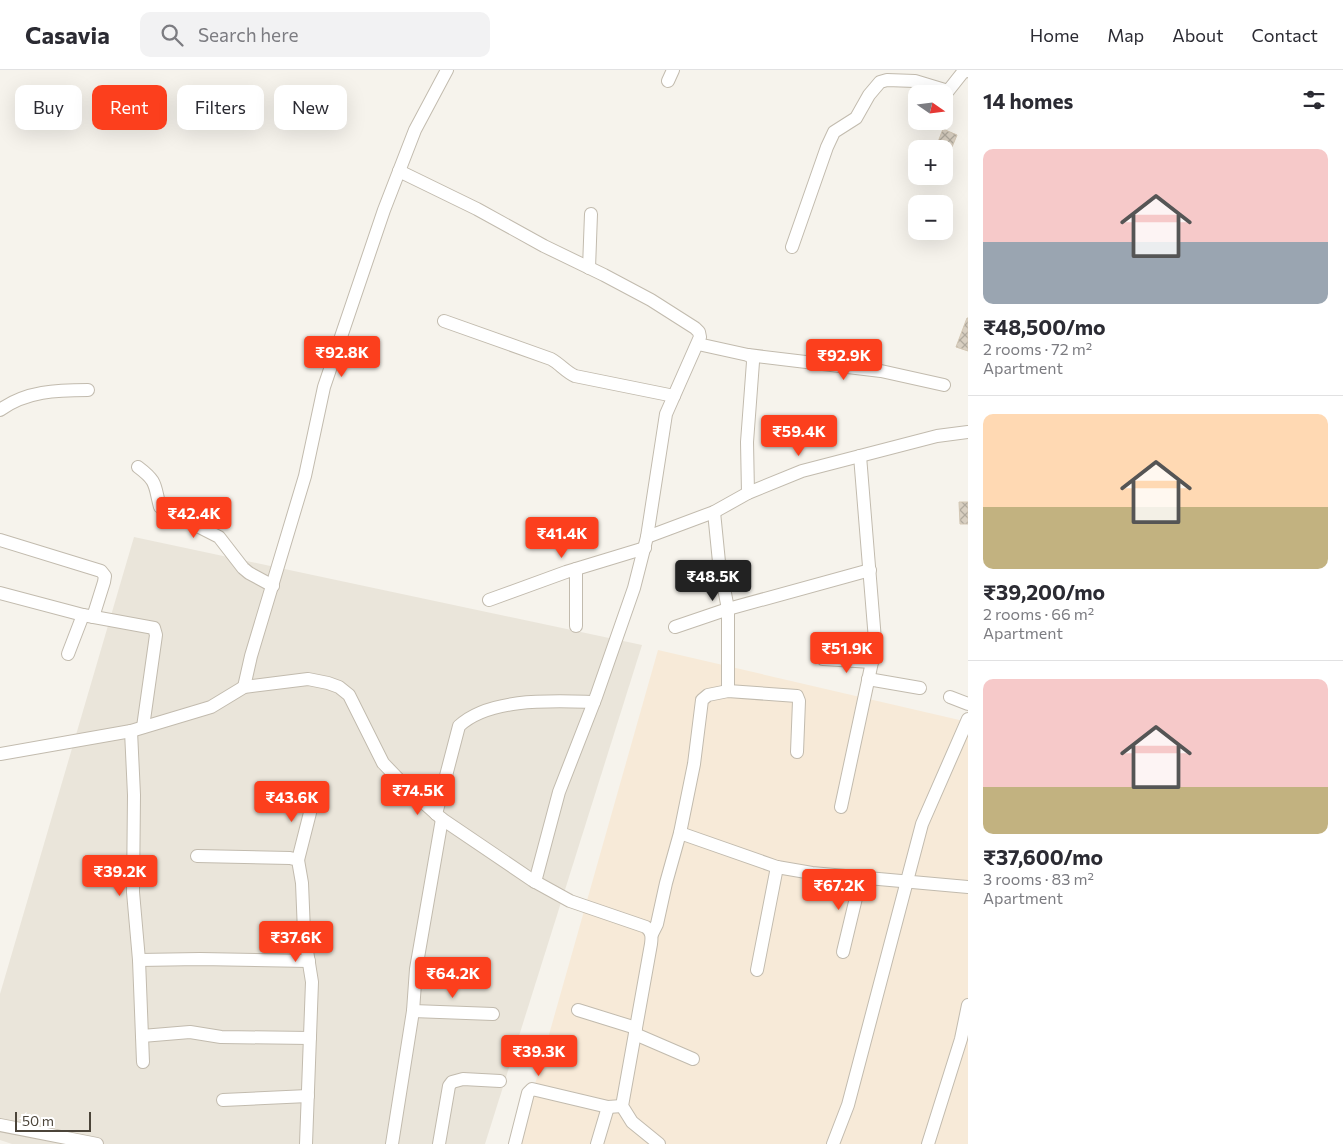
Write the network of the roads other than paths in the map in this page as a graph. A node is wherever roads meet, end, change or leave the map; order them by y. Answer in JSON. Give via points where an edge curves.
{"nodes":[{"id":1,"x":447,"y":70,"type":"edge"},
{"id":2,"x":968,"y":71,"type":"edge"},
{"id":3,"x":399,"y":171,"type":"junction"},
{"id":4,"x":591,"y":214,"type":"dead end"},
{"id":5,"x":792,"y":246,"type":"dead end"},
{"id":6,"x":590,"y":268,"type":"junction"},
{"id":7,"x":444,"y":321,"type":"dead end"},
{"id":8,"x":698,"y":344,"type":"junction"},
{"id":9,"x":748,"y":355,"type":"junction"},
{"id":10,"x":944,"y":385,"type":"dead end"},
{"id":11,"x":88,"y":390,"type":"dead end"},
{"id":12,"x":674,"y":396,"type":"junction"},
{"id":13,"x":0,"y":410,"type":"edge"},
{"id":14,"x":968,"y":432,"type":"edge"},
{"id":15,"x":860,"y":456,"type":"junction"},
{"id":16,"x":138,"y":467,"type":"dead end"},
{"id":17,"x":748,"y":493,"type":"junction"},
{"id":18,"x":714,"y":512,"type":"junction"},
{"id":19,"x":0,"y":540,"type":"edge"},
{"id":20,"x":646,"y":543,"type":"junction"},
{"id":21,"x":576,"y":569,"type":"junction"},
{"id":22,"x":870,"y":570,"type":"junction"},
{"id":23,"x":272,"y":586,"type":"junction"},
{"id":24,"x":0,"y":593,"type":"edge"},
{"id":25,"x":489,"y":600,"type":"dead end"},
{"id":26,"x":728,"y":609,"type":"junction"},
{"id":27,"x":88,"y":616,"type":"junction"},
{"id":28,"x":576,"y":626,"type":"dead end"},
{"id":29,"x":675,"y":627,"type":"dead end"},
{"id":30,"x":68,"y":654,"type":"dead end"},
{"id":31,"x":823,"y":659,"type":"dead end"},
{"id":32,"x":872,"y":662,"type":"junction"},
{"id":33,"x":868,"y":679,"type":"junction"},
{"id":34,"x":244,"y":687,"type":"junction"},
{"id":35,"x":920,"y":688,"type":"dead end"},
{"id":36,"x":728,"y":691,"type":"junction"},
{"id":37,"x":950,"y":697,"type":"dead end"},
{"id":38,"x":594,"y":702,"type":"junction"},
{"id":39,"x":968,"y":704,"type":"edge"},
{"id":40,"x":968,"y":719,"type":"edge"},
{"id":41,"x":137,"y":729,"type":"junction"},
{"id":42,"x":797,"y":752,"type":"dead end"},
{"id":43,"x":0,"y":754,"type":"edge"},
{"id":44,"x":315,"y":793,"type":"dead end"},
{"id":45,"x":841,"y":808,"type":"dead end"},
{"id":46,"x":439,"y":816,"type":"junction"},
{"id":47,"x":680,"y":833,"type":"junction"},
{"id":48,"x":198,"y":856,"type":"dead end"},
{"id":49,"x":298,"y":860,"type":"junction"},
{"id":50,"x":777,"y":867,"type":"junction"},
{"id":51,"x":861,"y":877,"type":"junction"},
{"id":52,"x":908,"y":881,"type":"junction"},
{"id":53,"x":535,"y":882,"type":"junction"},
{"id":54,"x":968,"y":887,"type":"edge"},
{"id":55,"x":652,"y":934,"type":"junction"},
{"id":56,"x":843,"y":952,"type":"dead end"},
{"id":57,"x":139,"y":960,"type":"junction"},
{"id":58,"x":309,"y":961,"type":"junction"},
{"id":59,"x":758,"y":970,"type":"dead end"},
{"id":60,"x":968,"y":1005,"type":"edge"},
{"id":61,"x":578,"y":1010,"type":"dead end"},
{"id":62,"x":413,"y":1011,"type":"junction"},
{"id":63,"x":493,"y":1014,"type":"dead end"},
{"id":64,"x":635,"y":1031,"type":"junction"},
{"id":65,"x":142,"y":1036,"type":"junction"},
{"id":66,"x":310,"y":1038,"type":"junction"},
{"id":67,"x":693,"y":1059,"type":"dead end"},
{"id":68,"x":143,"y":1062,"type":"dead end"},
{"id":69,"x":500,"y":1081,"type":"dead end"},
{"id":70,"x":308,"y":1096,"type":"junction"},
{"id":71,"x":223,"y":1100,"type":"dead end"},
{"id":72,"x":622,"y":1106,"type":"junction"},
{"id":73,"x":608,"y":1107,"type":"junction"},
{"id":74,"x":0,"y":1125,"type":"edge"},
{"id":75,"x":45,"y":1139,"type":"edge"},
{"id":76,"x":96,"y":1144,"type":"edge"},
{"id":77,"x":306,"y":1144,"type":"edge"},
{"id":78,"x":392,"y":1144,"type":"edge"},
{"id":79,"x":439,"y":1144,"type":"edge"},
{"id":80,"x":515,"y":1144,"type":"edge"},
{"id":81,"x":597,"y":1144,"type":"edge"},
{"id":82,"x":659,"y":1144,"type":"edge"},
{"id":83,"x":833,"y":1144,"type":"edge"},
{"id":84,"x":928,"y":1144,"type":"edge"}],
"edges":[{"from":1,"to":3,"type":"street","via":[[415,130]]},
{"from":2,"to":5,"type":"street","via":[[963,72],[948,91],[902,80],[877,84],[856,118],[834,132]]},
{"from":3,"to":6,"type":"street"},
{"from":3,"to":23,"type":"street","via":[[324,388],[305,476]]},
{"from":4,"to":6,"type":"street"},
{"from":6,"to":8,"type":"street","via":[[651,300],[694,328],[699,332]]},
{"from":7,"to":12,"type":"street","via":[[551,360],[574,376]]},
{"from":8,"to":9,"type":"street"},
{"from":8,"to":12,"type":"street"},
{"from":9,"to":10,"type":"street","via":[[881,371]]},
{"from":9,"to":17,"type":"street","via":[[753,362],[747,442]]},
{"from":11,"to":13,"type":"street","via":[[30,395]]},
{"from":12,"to":20,"type":"street","via":[[664,425]]},
{"from":14,"to":15,"type":"street","via":[[936,436]]},
{"from":15,"to":17,"type":"street","via":[[802,471]]},
{"from":15,"to":22,"type":"street"},
{"from":16,"to":23,"type":"street","via":[[154,482],[160,507],[219,537],[243,568]]},
{"from":17,"to":18,"type":"street"},
{"from":18,"to":20,"type":"street"},
{"from":18,"to":26,"type":"street"},
{"from":19,"to":27,"type":"street","via":[[102,571],[104,582]]},
{"from":20,"to":21,"type":"street"},
{"from":20,"to":38,"type":"street","via":[[634,588]]},
{"from":21,"to":25,"type":"street"},
{"from":21,"to":28,"type":"street"},
{"from":22,"to":26,"type":"street"},
{"from":22,"to":32,"type":"street","via":[[875,640]]},
{"from":23,"to":34,"type":"street"},
{"from":24,"to":27,"type":"street"},
{"from":26,"to":29,"type":"street"},
{"from":26,"to":36,"type":"street"},
{"from":27,"to":30,"type":"street"},
{"from":27,"to":41,"type":"street","via":[[154,628],[156,635]]},
{"from":31,"to":32,"type":"street"},
{"from":32,"to":33,"type":"street"},
{"from":33,"to":35,"type":"street"},
{"from":33,"to":45,"type":"street"},
{"from":34,"to":41,"type":"street","via":[[211,707]]},
{"from":34,"to":46,"type":"street","via":[[308,679],[340,687],[349,695],[383,763]]},
{"from":36,"to":42,"type":"street","via":[[797,696]]},
{"from":36,"to":47,"type":"street","via":[[708,695],[702,700],[694,764]]},
{"from":37,"to":39,"type":"street"},
{"from":38,"to":46,"type":"street","via":[[506,704],[465,720],[459,726]]},
{"from":38,"to":53,"type":"street","via":[[559,792]]},
{"from":40,"to":52,"type":"street","via":[[922,824]]},
{"from":41,"to":43,"type":"street"},
{"from":41,"to":57,"type":"street","via":[[134,892]]},
{"from":44,"to":49,"type":"street"},
{"from":46,"to":53,"type":"street"},
{"from":46,"to":62,"type":"street","via":[[416,969]]},
{"from":47,"to":50,"type":"street"},
{"from":47,"to":55,"type":"street"},
{"from":48,"to":49,"type":"street"},
{"from":49,"to":58,"type":"street"},
{"from":50,"to":51,"type":"street"},
{"from":50,"to":59,"type":"street"},
{"from":51,"to":52,"type":"street"},
{"from":51,"to":56,"type":"street"},
{"from":52,"to":54,"type":"street"},
{"from":52,"to":83,"type":"street","via":[[848,1105]]},
{"from":53,"to":55,"type":"street","via":[[570,901],[646,927]]},
{"from":55,"to":64,"type":"street"},
{"from":57,"to":58,"type":"street"},
{"from":57,"to":65,"type":"street"},
{"from":58,"to":66,"type":"street","via":[[312,982]]},
{"from":60,"to":84,"type":"street","via":[[961,1039]]},
{"from":61,"to":64,"type":"street"},
{"from":62,"to":63,"type":"street"},
{"from":62,"to":78,"type":"street"},
{"from":64,"to":67,"type":"street"},
{"from":64,"to":72,"type":"street"},
{"from":65,"to":66,"type":"street","via":[[190,1032],[221,1037]]},
{"from":65,"to":68,"type":"street"},
{"from":66,"to":70,"type":"street"},
{"from":69,"to":79,"type":"street","via":[[463,1079],[452,1082]]},
{"from":70,"to":71,"type":"street"},
{"from":70,"to":77,"type":"street"},
{"from":72,"to":73,"type":"street"},
{"from":72,"to":82,"type":"street","via":[[632,1122]]},
{"from":73,"to":80,"type":"street","via":[[532,1090],[528,1093]]},
{"from":73,"to":81,"type":"street"},
{"from":74,"to":75,"type":"street"},
{"from":75,"to":76,"type":"street"}]}
